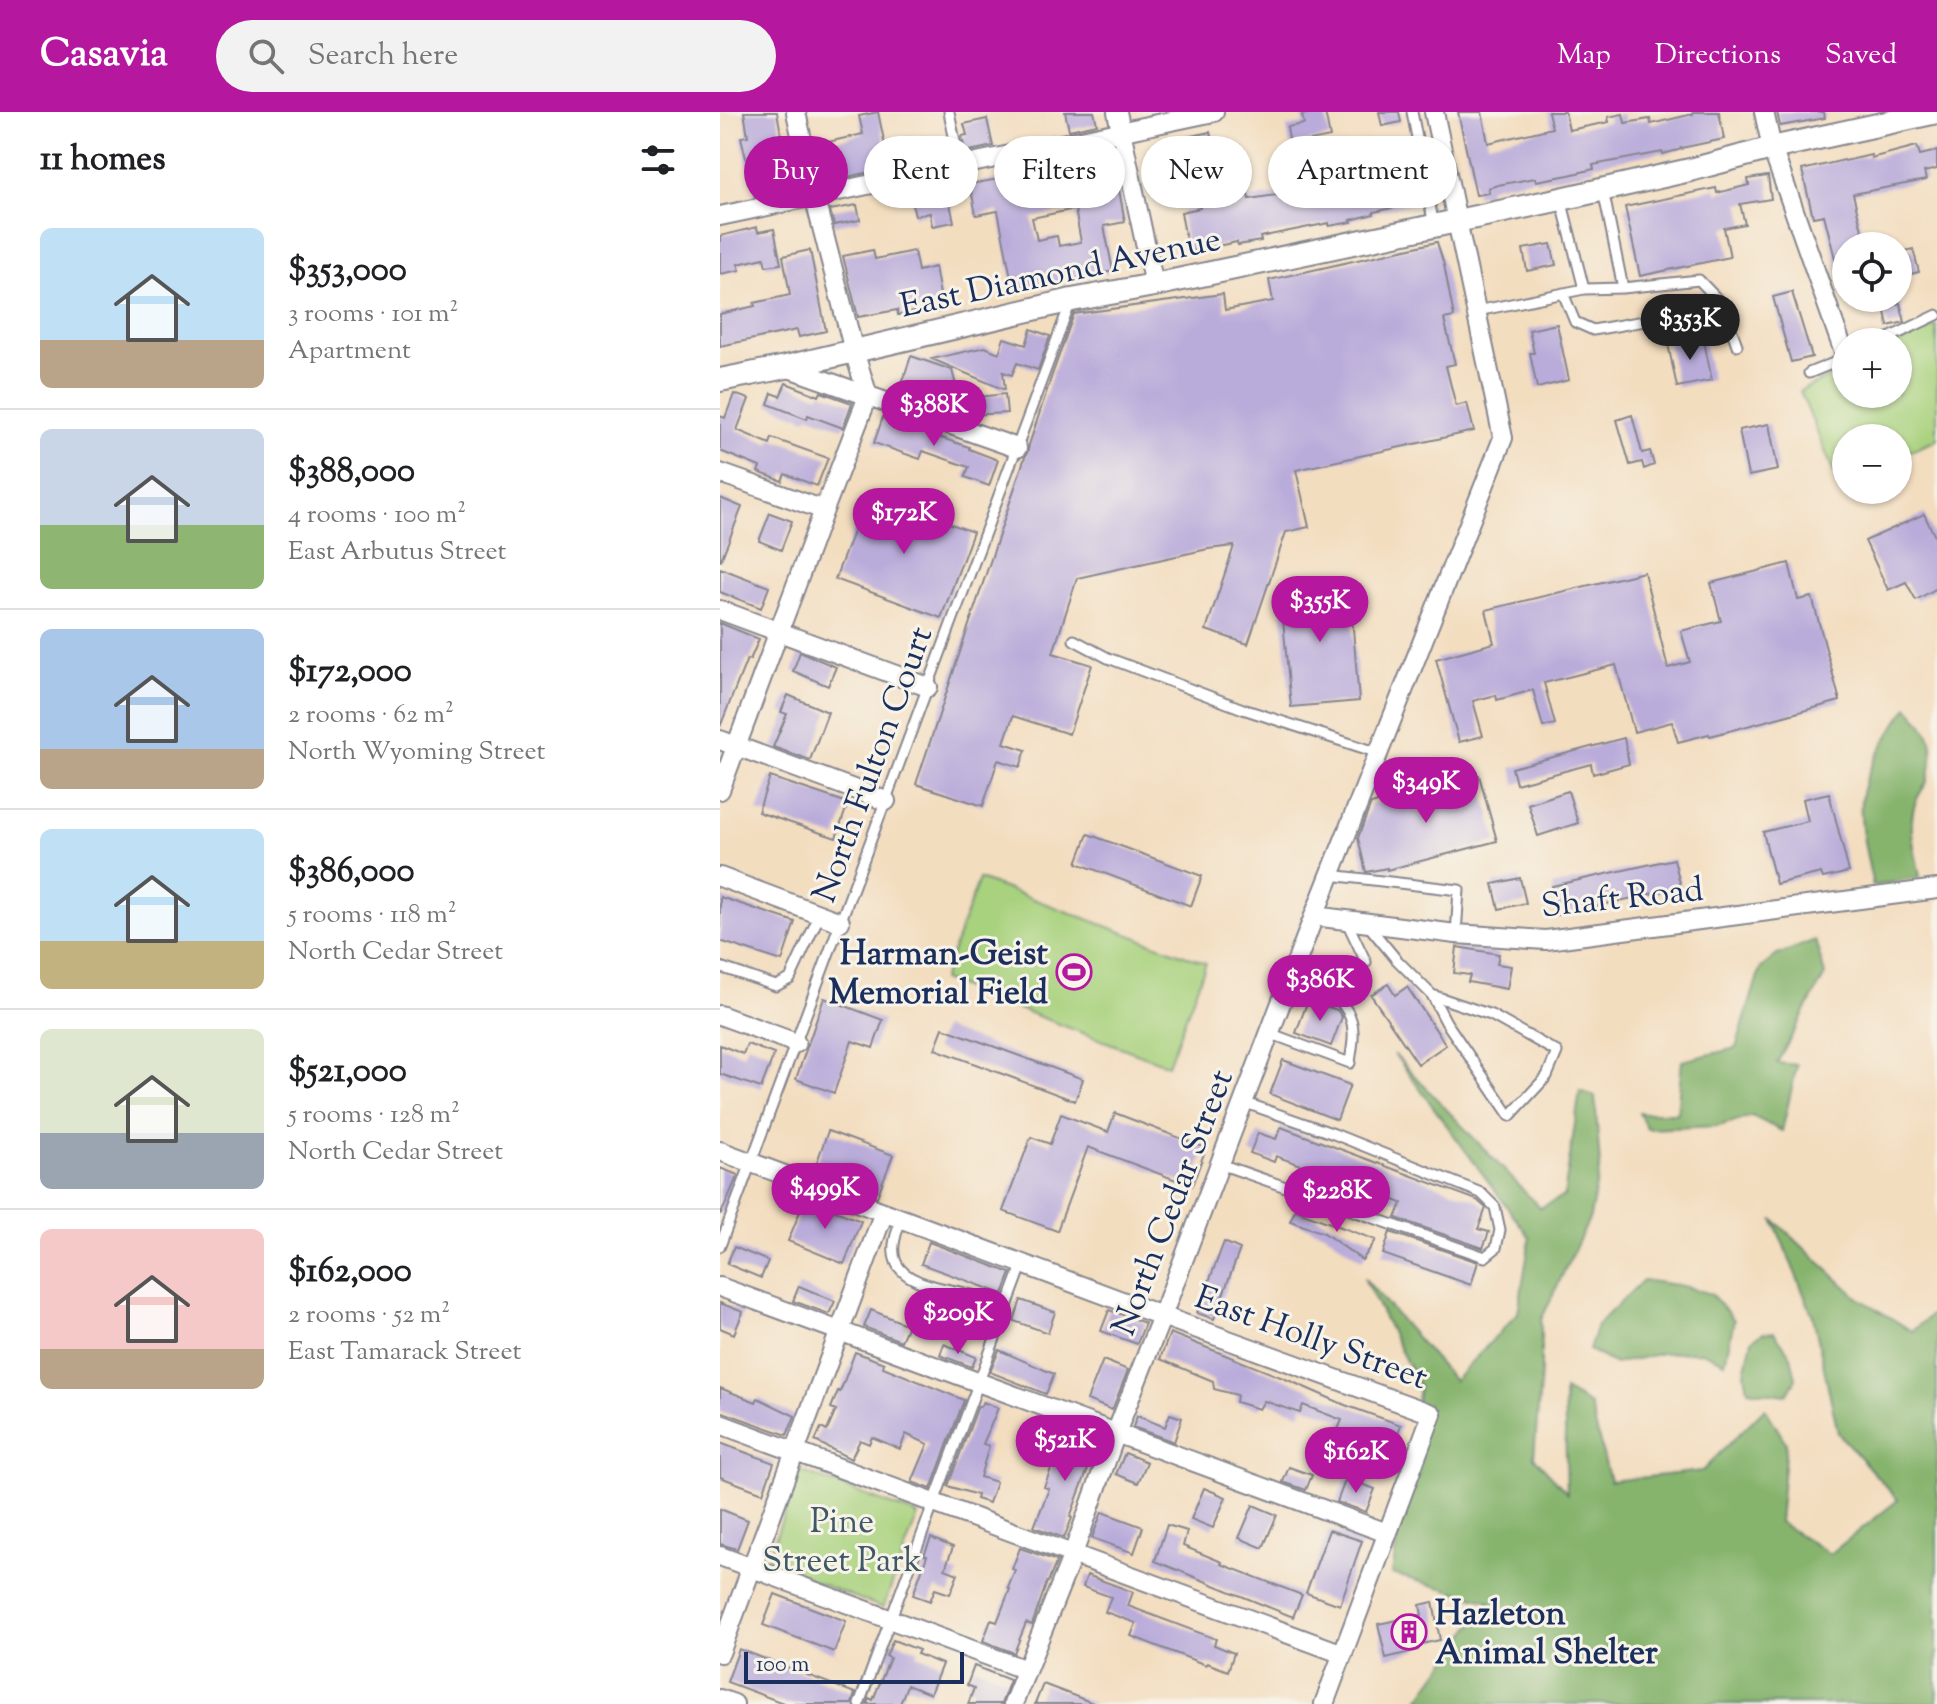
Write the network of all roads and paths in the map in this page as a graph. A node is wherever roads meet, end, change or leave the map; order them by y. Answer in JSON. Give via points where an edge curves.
{"nodes":[{"id":1,"x":796,"y":112,"type":"edge"},
{"id":2,"x":949,"y":112,"type":"edge"},
{"id":3,"x":1117,"y":112,"type":"edge"},
{"id":4,"x":1214,"y":112,"type":"edge"},
{"id":5,"x":1412,"y":112,"type":"edge"},
{"id":6,"x":1764,"y":112,"type":"edge"},
{"id":7,"x":1937,"y":112,"type":"edge"},
{"id":8,"x":1435,"y":120,"type":"edge"},
{"id":9,"x":1122,"y":132,"type":"junction"},
{"id":10,"x":1416,"y":132,"type":"junction"},
{"id":11,"x":801,"y":136,"type":"edge"},
{"id":12,"x":954,"y":136,"type":"edge"},
{"id":13,"x":1772,"y":148,"type":"junction"},
{"id":14,"x":978,"y":161,"type":"edge"},
{"id":15,"x":1603,"y":190,"type":"junction"},
{"id":16,"x":1561,"y":199,"type":"junction"},
{"id":17,"x":758,"y":208,"type":"edge"},
{"id":18,"x":817,"y":208,"type":"edge"},
{"id":19,"x":720,"y":216,"type":"edge"},
{"id":20,"x":1457,"y":221,"type":"junction"},
{"id":21,"x":1434,"y":226,"type":"junction"},
{"id":22,"x":1154,"y":285,"type":"junction"},
{"id":23,"x":1623,"y":288,"type":"junction"},
{"id":24,"x":1584,"y":289,"type":"junction"},
{"id":25,"x":1563,"y":293,"type":"junction"},
{"id":26,"x":1072,"y":300,"type":"junction"},
{"id":27,"x":1724,"y":307,"type":"junction"},
{"id":28,"x":1477,"y":311,"type":"junction"},
{"id":29,"x":1937,"y":315,"type":"edge"},
{"id":30,"x":1835,"y":328,"type":"edge"},
{"id":31,"x":1910,"y":328,"type":"edge"},
{"id":32,"x":1737,"y":345,"type":"dead end"},
{"id":33,"x":854,"y":351,"type":"junction"},
{"id":34,"x":1832,"y":364,"type":"edge"},
{"id":35,"x":786,"y":367,"type":"junction"},
{"id":36,"x":1809,"y":373,"type":"dead end"},
{"id":37,"x":720,"y":380,"type":"edge"},
{"id":38,"x":868,"y":396,"type":"junction"},
{"id":39,"x":1017,"y":448,"type":"junction"},
{"id":40,"x":720,"y":473,"type":"edge"},
{"id":41,"x":824,"y":510,"type":"junction"},
{"id":42,"x":720,"y":610,"type":"edge"},
{"id":43,"x":779,"y":632,"type":"junction"},
{"id":44,"x":1074,"y":640,"type":"dead end"},
{"id":45,"x":928,"y":687,"type":"junction"},
{"id":46,"x":728,"y":743,"type":"edge"},
{"id":47,"x":1379,"y":753,"type":"junction"},
{"id":48,"x":720,"y":790,"type":"edge"},
{"id":49,"x":886,"y":801,"type":"junction"},
{"id":50,"x":1330,"y":875,"type":"junction"},
{"id":51,"x":720,"y":877,"type":"edge"},
{"id":52,"x":1937,"y":889,"type":"edge"},
{"id":53,"x":820,"y":914,"type":"junction"},
{"id":54,"x":1314,"y":916,"type":"junction"},
{"id":55,"x":1345,"y":920,"type":"junction"},
{"id":56,"x":840,"y":922,"type":"junction"},
{"id":57,"x":1365,"y":923,"type":"junction"},
{"id":58,"x":1456,"y":934,"type":"junction"},
{"id":59,"x":720,"y":967,"type":"edge"},
{"id":60,"x":1294,"y":968,"type":"junction"},
{"id":61,"x":1331,"y":993,"type":"junction"},
{"id":62,"x":1432,"y":995,"type":"junction"},
{"id":63,"x":720,"y":1015,"type":"edge"},
{"id":64,"x":1269,"y":1033,"type":"junction"},
{"id":65,"x":796,"y":1043,"type":"junction"},
{"id":66,"x":1243,"y":1102,"type":"junction"},
{"id":67,"x":720,"y":1151,"type":"edge"},
{"id":68,"x":751,"y":1162,"type":"junction"},
{"id":69,"x":1220,"y":1164,"type":"junction"},
{"id":70,"x":893,"y":1215,"type":"junction"},
{"id":71,"x":720,"y":1246,"type":"edge"},
{"id":72,"x":1023,"y":1263,"type":"junction"},
{"id":73,"x":720,"y":1287,"type":"edge"},
{"id":74,"x":1007,"y":1306,"type":"junction"},
{"id":75,"x":1162,"y":1316,"type":"junction"},
{"id":76,"x":840,"y":1331,"type":"junction"},
{"id":77,"x":979,"y":1382,"type":"junction"},
{"id":78,"x":720,"y":1424,"type":"edge"},
{"id":79,"x":1116,"y":1433,"type":"junction"},
{"id":80,"x":795,"y":1452,"type":"junction"},
{"id":81,"x":934,"y":1503,"type":"junction"},
{"id":82,"x":1387,"y":1533,"type":"junction"},
{"id":83,"x":1073,"y":1554,"type":"junction"},
{"id":84,"x":720,"y":1556,"type":"edge"},
{"id":85,"x":752,"y":1568,"type":"junction"},
{"id":86,"x":890,"y":1619,"type":"junction"},
{"id":87,"x":720,"y":1653,"type":"edge"},
{"id":88,"x":1343,"y":1654,"type":"junction"},
{"id":89,"x":1026,"y":1670,"type":"junction"},
{"id":90,"x":720,"y":1699,"type":"edge"},
{"id":91,"x":734,"y":1704,"type":"edge"},
{"id":92,"x":859,"y":1704,"type":"edge"},
{"id":93,"x":1013,"y":1704,"type":"edge"},
{"id":94,"x":1324,"y":1704,"type":"edge"}],
"edges":[{"from":1,"to":11,"type":"street"},
{"from":2,"to":12,"type":"lane"},
{"from":3,"to":9,"type":"street"},
{"from":4,"to":9,"type":"street"},
{"from":5,"to":10,"type":"lane"},
{"from":6,"to":13,"type":"street"},
{"from":7,"to":13,"type":"street","name":"East Diamond Avenue"},
{"from":8,"to":10,"type":"lane"},
{"from":8,"to":20,"type":"street","name":"North Cedar Street"},
{"from":9,"to":14,"type":"street"},
{"from":9,"to":22,"type":"street"},
{"from":10,"to":21,"type":"lane"},
{"from":13,"to":15,"type":"street","name":"East Diamond Avenue"},
{"from":13,"to":30,"type":"street"},
{"from":15,"to":16,"type":"street","name":"East Diamond Avenue"},
{"from":15,"to":23,"type":"lane"},
{"from":16,"to":20,"type":"street","name":"East Diamond Avenue"},
{"from":16,"to":24,"type":"lane"},
{"from":17,"to":19,"type":"street"},
{"from":18,"to":33,"type":"street"},
{"from":20,"to":21,"type":"street","name":"East Diamond Avenue"},
{"from":20,"to":28,"type":"street","name":"North Cedar Street"},
{"from":21,"to":22,"type":"street","name":"East Diamond Avenue"},
{"from":22,"to":26,"type":"street","name":"East Diamond Avenue"},
{"from":23,"to":24,"type":"lane"},
{"from":23,"to":27,"type":"lane","via":[[1699,280]]},
{"from":24,"to":25,"type":"lane"},
{"from":25,"to":27,"type":"lane","via":[[1575,322],[1593,330]]},
{"from":25,"to":28,"type":"lane"},
{"from":26,"to":33,"type":"street","name":"East Diamond Avenue"},
{"from":26,"to":39,"type":"lane","name":"North Fulton Court"},
{"from":27,"to":32,"type":"lane"},
{"from":28,"to":47,"type":"street","name":"North Cedar Street","via":[[1503,438]]},
{"from":29,"to":31,"type":"lane"},
{"from":33,"to":35,"type":"street","name":"East Diamond Avenue"},
{"from":33,"to":38,"type":"street"},
{"from":34,"to":36,"type":"lane"},
{"from":35,"to":37,"type":"street","name":"East Diamond Avenue"},
{"from":35,"to":38,"type":"street"},
{"from":38,"to":39,"type":"street"},
{"from":38,"to":41,"type":"street"},
{"from":39,"to":45,"type":"lane","name":"North Fulton Court"},
{"from":40,"to":41,"type":"street"},
{"from":41,"to":43,"type":"street"},
{"from":42,"to":43,"type":"street"},
{"from":43,"to":45,"type":"street"},
{"from":43,"to":46,"type":"street"},
{"from":44,"to":47,"type":"lane","via":[[1230,704]]},
{"from":45,"to":49,"type":"lane","name":"North Fulton Court"},
{"from":46,"to":48,"type":"street"},
{"from":46,"to":49,"type":"street"},
{"from":47,"to":50,"type":"street","name":"North Cedar Street"},
{"from":49,"to":56,"type":"lane","name":"North Fulton Court"},
{"from":50,"to":54,"type":"street","name":"North Cedar Street"},
{"from":50,"to":58,"type":"lane","via":[[1459,890]]},
{"from":51,"to":53,"type":"street"},
{"from":52,"to":58,"type":"street","name":"Shaft Road","via":[[1546,940]]},
{"from":53,"to":56,"type":"street"},
{"from":53,"to":59,"type":"lane","via":[[790,979],[776,986]]},
{"from":54,"to":55,"type":"street","name":"Shaft Road"},
{"from":54,"to":60,"type":"street","name":"North Cedar Street"},
{"from":55,"to":57,"type":"street","name":"Shaft Road"},
{"from":55,"to":61,"type":"lane","via":[[1366,962]]},
{"from":56,"to":65,"type":"lane","name":"North Fulton Court"},
{"from":57,"to":58,"type":"street","name":"Shaft Road"},
{"from":57,"to":62,"type":"lane"},
{"from":60,"to":61,"type":"lane"},
{"from":60,"to":64,"type":"street","name":"North Cedar Street"},
{"from":61,"to":64,"type":"lane","via":[[1349,1011],[1350,1063]]},
{"from":62,"to":62,"type":"lane","via":[[1491,1015],[1557,1052],[1547,1076],[1510,1116]]},
{"from":63,"to":65,"type":"street"},
{"from":64,"to":66,"type":"street","name":"North Cedar Street"},
{"from":65,"to":68,"type":"lane","name":"North Fulton Court"},
{"from":66,"to":69,"type":"street","name":"North Cedar Street"},
{"from":66,"to":69,"type":"lane","via":[[1481,1193],[1495,1207],[1500,1230],[1496,1248],[1485,1257]]},
{"from":67,"to":68,"type":"street","name":"East Holly Street"},
{"from":68,"to":70,"type":"street","name":"East Holly Street"},
{"from":68,"to":71,"type":"lane","name":"North Fulton Court"},
{"from":69,"to":75,"type":"street","name":"North Cedar Street"},
{"from":70,"to":72,"type":"street","name":"East Holly Street"},
{"from":70,"to":74,"type":"lane","via":[[893,1252],[899,1267],[924,1283]]},
{"from":70,"to":76,"type":"street"},
{"from":72,"to":74,"type":"lane"},
{"from":72,"to":75,"type":"street","name":"East Holly Street"},
{"from":73,"to":76,"type":"street"},
{"from":74,"to":77,"type":"lane"},
{"from":75,"to":79,"type":"street","name":"North Cedar Street"},
{"from":75,"to":82,"type":"street","name":"East Holly Street","via":[[1432,1414]]},
{"from":76,"to":77,"type":"street"},
{"from":76,"to":80,"type":"street"},
{"from":77,"to":79,"type":"street"},
{"from":77,"to":81,"type":"lane"},
{"from":78,"to":80,"type":"street"},
{"from":79,"to":82,"type":"street"},
{"from":79,"to":83,"type":"street","name":"North Cedar Street"},
{"from":80,"to":81,"type":"street"},
{"from":80,"to":85,"type":"street"},
{"from":81,"to":83,"type":"street"},
{"from":81,"to":86,"type":"lane"},
{"from":82,"to":88,"type":"street"},
{"from":83,"to":88,"type":"street"},
{"from":83,"to":89,"type":"street","name":"North Cedar Street"},
{"from":84,"to":85,"type":"street"},
{"from":85,"to":86,"type":"street"},
{"from":85,"to":87,"type":"street"},
{"from":86,"to":89,"type":"street"},
{"from":86,"to":92,"type":"lane"},
{"from":88,"to":94,"type":"street"},
{"from":89,"to":93,"type":"street","name":"North Cedar Street"},
{"from":90,"to":91,"type":"street"}]}
